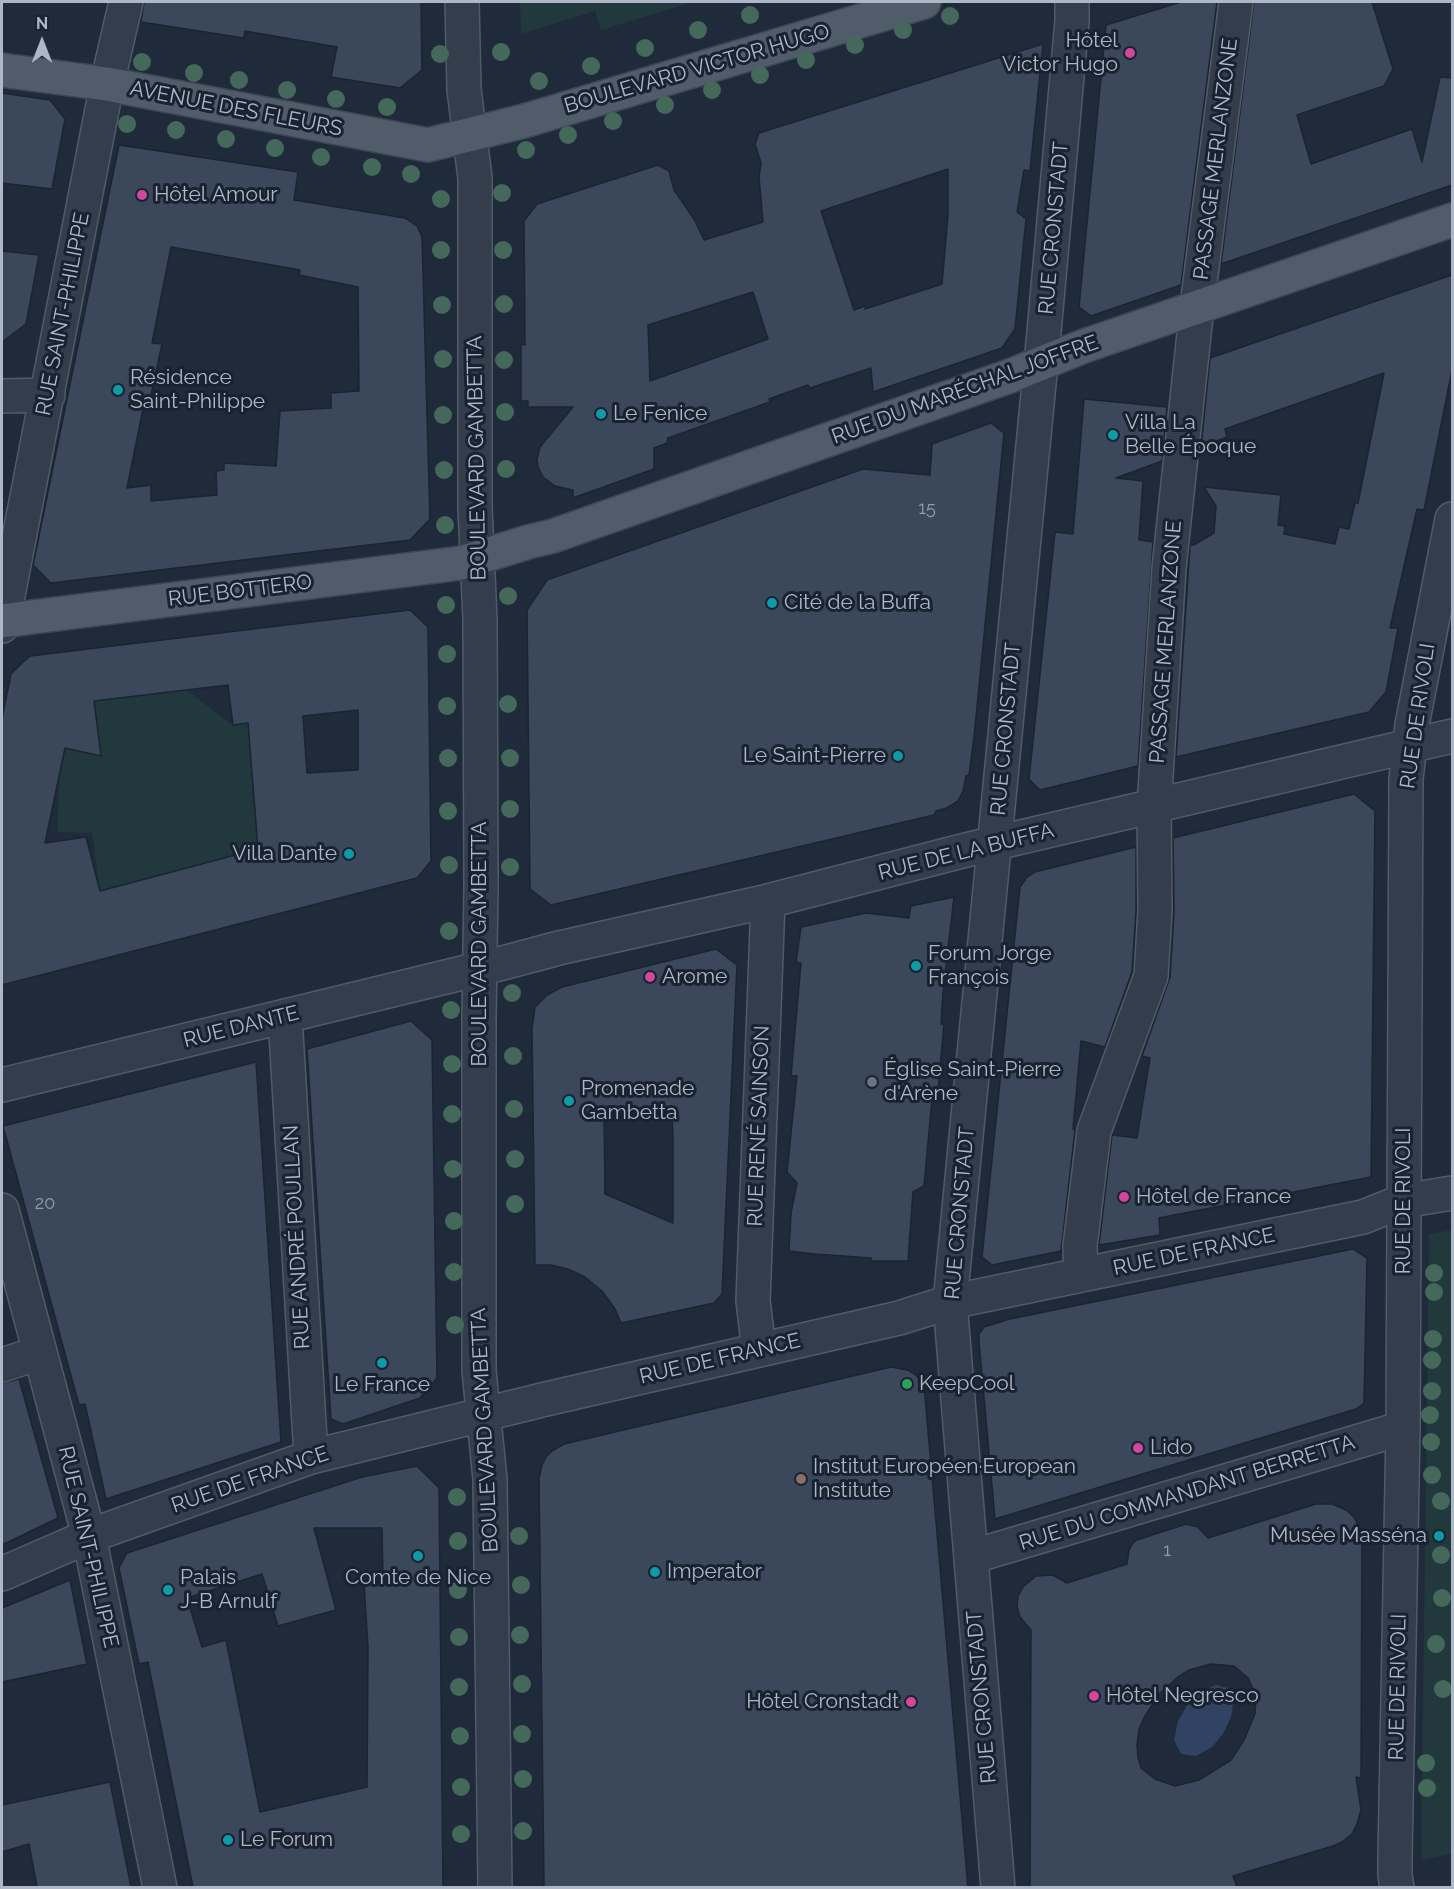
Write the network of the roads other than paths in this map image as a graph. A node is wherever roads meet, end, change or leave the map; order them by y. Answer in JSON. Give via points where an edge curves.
{"nodes":[{"id":1,"x":126,"y":2,"type":"edge"},
{"id":2,"x":462,"y":2,"type":"edge"},
{"id":3,"x":924,"y":2,"type":"edge"},
{"id":4,"x":1072,"y":2,"type":"edge"},
{"id":5,"x":1236,"y":2,"type":"edge"},
{"id":6,"x":2,"y":70,"type":"edge"},
{"id":7,"x":107,"y":84,"type":"junction"},
{"id":8,"x":469,"y":135,"type":"junction"},
{"id":9,"x":1452,"y":220,"type":"edge"},
{"id":10,"x":1197,"y":306,"type":"junction"},
{"id":11,"x":1041,"y":364,"type":"junction"},
{"id":12,"x":48,"y":395,"type":"junction"},
{"id":13,"x":2,"y":396,"type":"edge"},
{"id":14,"x":1452,"y":519,"type":"edge"},
{"id":15,"x":477,"y":557,"type":"junction"},
{"id":16,"x":2,"y":623,"type":"edge"},
{"id":17,"x":1452,"y":736,"type":"edge"},
{"id":18,"x":1409,"y":746,"type":"junction"},
{"id":19,"x":1154,"y":808,"type":"junction"},
{"id":20,"x":995,"y":844,"type":"junction"},
{"id":21,"x":768,"y":901,"type":"junction"},
{"id":22,"x":480,"y":969,"type":"junction"},
{"id":23,"x":285,"y":1016,"type":"junction"},
{"id":24,"x":2,"y":1085,"type":"edge"},
{"id":25,"x":1452,"y":1193,"type":"edge"},
{"id":26,"x":1403,"y":1201,"type":"junction"},
{"id":27,"x":2,"y":1210,"type":"edge"},
{"id":28,"x":1081,"y":1275,"type":"junction"},
{"id":29,"x":950,"y":1302,"type":"junction"},
{"id":30,"x":759,"y":1350,"type":"junction"},
{"id":31,"x":39,"y":1353,"type":"junction"},
{"id":32,"x":2,"y":1365,"type":"edge"},
{"id":33,"x":484,"y":1414,"type":"junction"},
{"id":34,"x":1403,"y":1428,"type":"junction"},
{"id":35,"x":311,"y":1457,"type":"junction"},
{"id":36,"x":89,"y":1536,"type":"junction"},
{"id":37,"x":971,"y":1557,"type":"junction"},
{"id":38,"x":2,"y":1574,"type":"edge"},
{"id":39,"x":160,"y":1887,"type":"edge"},
{"id":40,"x":495,"y":1887,"type":"edge"},
{"id":41,"x":998,"y":1887,"type":"edge"},
{"id":42,"x":1397,"y":1887,"type":"edge"}],
"edges":[{"from":1,"to":7,"type":"street","name":"RUE SAINT-PHILIPPE"},
{"from":2,"to":8,"type":"street","name":"BOULEVARD GAMBETTA"},
{"from":3,"to":8,"type":"main road","name":"BOULEVARD VICTOR HUGO"},
{"from":4,"to":11,"type":"street","name":"RUE CRONSTADT"},
{"from":5,"to":10,"type":"street","name":"PASSAGE MERLANZONE"},
{"from":6,"to":7,"type":"main road","name":"AVENUE DES FLEURS"},
{"from":7,"to":8,"type":"main road","name":"AVENUE DES FLEURS","via":[[428,145]]},
{"from":7,"to":12,"type":"street","name":"RUE SAINT-PHILIPPE"},
{"from":8,"to":15,"type":"street","name":"BOULEVARD GAMBETTA","via":[[475,178]]},
{"from":9,"to":10,"type":"main road","name":"RUE DU MARÉCHAL JOFFRE"},
{"from":10,"to":11,"type":"main road","name":"RUE DU MARÉCHAL JOFFRE"},
{"from":10,"to":19,"type":"street","name":"PASSAGE MERLANZONE","via":[[1169,568]]},
{"from":11,"to":15,"type":"main road","name":"RUE DU MARÉCHAL JOFFRE","via":[[553,536]]},
{"from":11,"to":20,"type":"street","name":"RUE CRONSTADT"},
{"from":12,"to":13,"type":"street"},
{"from":12,"to":16,"type":"street","name":"RUE SAINT-PHILIPPE"},
{"from":14,"to":18,"type":"street","name":"RUE DE RIVOLI"},
{"from":15,"to":16,"type":"main road","name":"RUE BOTTERO","via":[[461,563]]},
{"from":15,"to":22,"type":"street","name":"BOULEVARD GAMBETTA"},
{"from":17,"to":18,"type":"street","name":"RUE DE LA BUFFA"},
{"from":18,"to":19,"type":"street","name":"RUE DE LA BUFFA"},
{"from":18,"to":26,"type":"street","name":"RUE DE RIVOLI"},
{"from":19,"to":20,"type":"street","name":"RUE DE LA BUFFA"},
{"from":19,"to":28,"type":"street","name":"PASSAGE MERLANZONE","via":[[1151,976],[1094,1131],[1080,1246]]},
{"from":20,"to":21,"type":"street","name":"RUE DE LA BUFFA"},
{"from":20,"to":29,"type":"street","name":"RUE CRONSTADT"},
{"from":21,"to":22,"type":"street","name":"RUE DE LA BUFFA"},
{"from":21,"to":30,"type":"street","name":"RUE RENÉ SAINSON","via":[[753,1301]]},
{"from":22,"to":23,"type":"street","name":"RUE DANTE"},
{"from":22,"to":33,"type":"street","name":"BOULEVARD GAMBETTA","via":[[479,1371]]},
{"from":23,"to":24,"type":"street","name":"RUE DANTE"},
{"from":23,"to":35,"type":"street","name":"RUE ANDRÉ POULLAN"},
{"from":25,"to":26,"type":"street","name":"RUE DE FRANCE"},
{"from":26,"to":28,"type":"street","name":"RUE DE FRANCE","via":[[1363,1217]]},
{"from":26,"to":34,"type":"street","name":"RUE DE RIVOLI"},
{"from":27,"to":31,"type":"street","name":"RUE SAINT-PHILIPPE"},
{"from":28,"to":29,"type":"street","name":"RUE DE FRANCE"},
{"from":29,"to":30,"type":"street","name":"RUE DE FRANCE"},
{"from":29,"to":37,"type":"street","name":"RUE CRONSTADT"},
{"from":30,"to":33,"type":"street","name":"RUE DE FRANCE"},
{"from":31,"to":32,"type":"street"},
{"from":31,"to":36,"type":"street","name":"RUE SAINT-PHILIPPE"},
{"from":33,"to":35,"type":"street","name":"RUE DE FRANCE"},
{"from":33,"to":40,"type":"street","name":"BOULEVARD GAMBETTA","via":[[490,1479]]},
{"from":34,"to":37,"type":"street","name":"RUE DU COMMANDANT BERRETTA"},
{"from":34,"to":42,"type":"street","name":"RUE DE RIVOLI"},
{"from":35,"to":36,"type":"street","name":"RUE DE FRANCE"},
{"from":36,"to":38,"type":"street","name":"RUE DE FRANCE"},
{"from":36,"to":39,"type":"street","name":"RUE SAINT-PHILIPPE"},
{"from":37,"to":41,"type":"street","name":"RUE CRONSTADT"}]}
